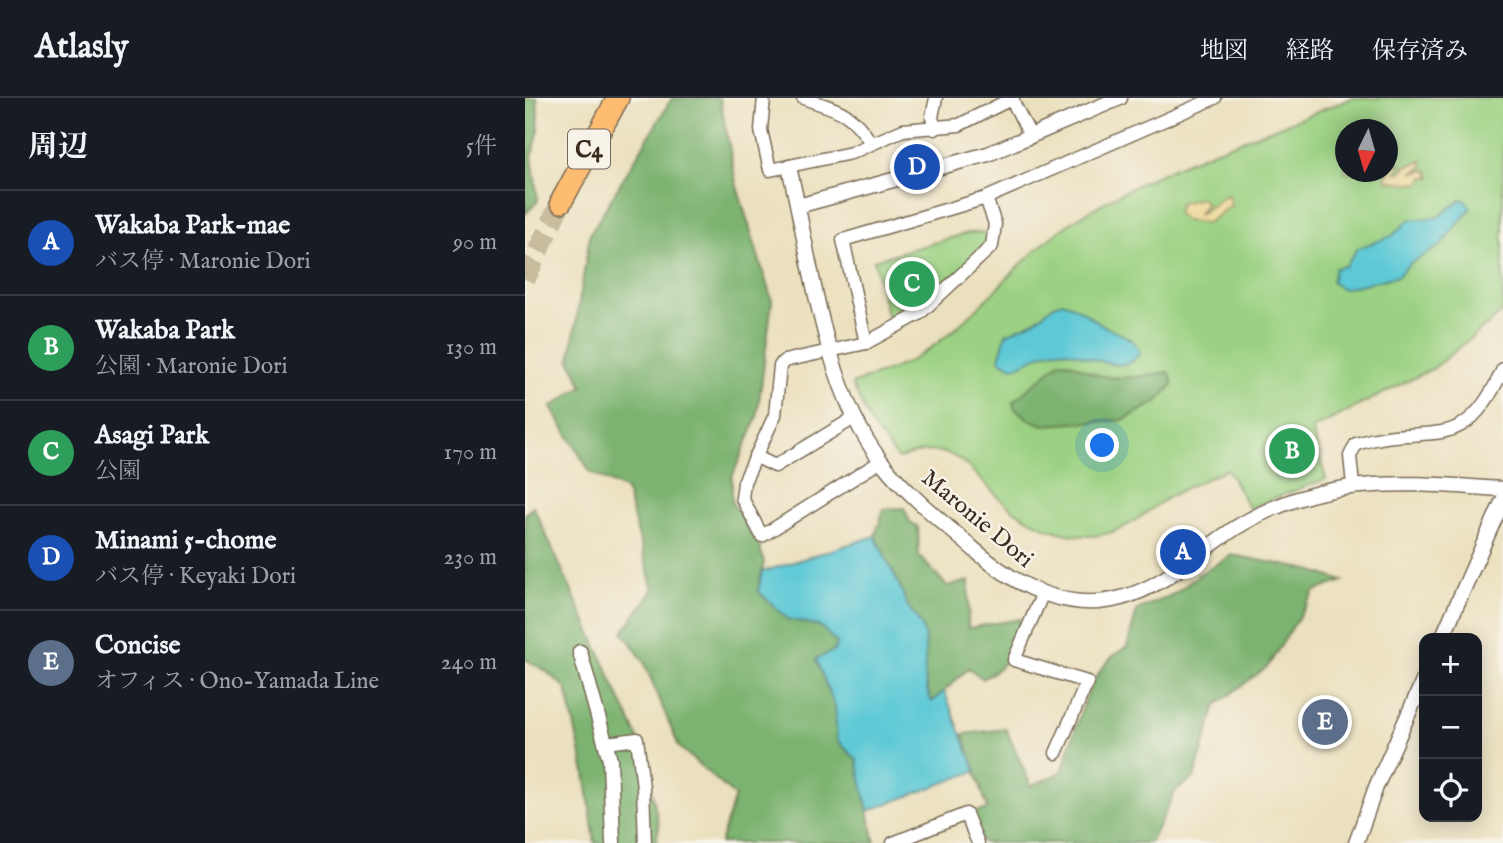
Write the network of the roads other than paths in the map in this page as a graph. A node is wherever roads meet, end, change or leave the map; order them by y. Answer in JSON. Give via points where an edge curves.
{"nodes":[{"id":1,"x":618,"y":98,"type":"edge"},
{"id":2,"x":764,"y":98,"type":"edge"},
{"id":3,"x":803,"y":98,"type":"edge"},
{"id":4,"x":936,"y":98,"type":"edge"},
{"id":5,"x":1012,"y":98,"type":"edge"},
{"id":6,"x":1120,"y":98,"type":"edge"},
{"id":7,"x":1215,"y":98,"type":"edge"},
{"id":8,"x":935,"y":129,"type":"junction"},
{"id":9,"x":1031,"y":136,"type":"junction"},
{"id":10,"x":871,"y":144,"type":"junction"},
{"id":11,"x":789,"y":167,"type":"junction"},
{"id":12,"x":986,"y":198,"type":"junction"},
{"id":13,"x":561,"y":202,"type":"tunnel mouth"},
{"id":14,"x":798,"y":206,"type":"junction"},
{"id":15,"x":866,"y":343,"type":"junction"},
{"id":16,"x":830,"y":352,"type":"junction"},
{"id":17,"x":1503,"y":369,"type":"edge"},
{"id":18,"x":855,"y":418,"type":"junction"},
{"id":19,"x":755,"y":456,"type":"junction"},
{"id":20,"x":881,"y":461,"type":"junction"},
{"id":21,"x":1353,"y":485,"type":"junction"},
{"id":22,"x":1503,"y":489,"type":"edge"},
{"id":23,"x":1503,"y":500,"type":"edge"},
{"id":24,"x":1042,"y":595,"type":"junction"},
{"id":25,"x":1445,"y":633,"type":"edge"},
{"id":26,"x":580,"y":652,"type":"dead end"},
{"id":27,"x":1419,"y":690,"type":"edge"},
{"id":28,"x":607,"y":743,"type":"junction"},
{"id":29,"x":1056,"y":753,"type":"dead end"},
{"id":30,"x":613,"y":843,"type":"edge"},
{"id":31,"x":645,"y":843,"type":"edge"},
{"id":32,"x":893,"y":843,"type":"edge"},
{"id":33,"x":978,"y":843,"type":"edge"},
{"id":34,"x":1356,"y":843,"type":"edge"}],
"edges":[{"from":1,"to":13,"type":"highway","number":"C4"},
{"from":2,"to":11,"type":"street","via":[[761,130],[770,170]]},
{"from":3,"to":10,"type":"street","via":[[845,111]]},
{"from":4,"to":8,"type":"street","via":[[932,106]]},
{"from":5,"to":8,"type":"street","via":[[959,125]]},
{"from":5,"to":9,"type":"street"},
{"from":6,"to":9,"type":"street"},
{"from":7,"to":12,"type":"street"},
{"from":8,"to":10,"type":"street","via":[[903,130]]},
{"from":9,"to":14,"type":"street","via":[[950,166]]},
{"from":10,"to":11,"type":"street"},
{"from":11,"to":14,"type":"street","name":"Maronie Dori"},
{"from":12,"to":15,"type":"street","via":[[995,224],[992,246],[919,314]]},
{"from":12,"to":15,"type":"street","via":[[843,240]]},
{"from":14,"to":16,"type":"street","name":"Maronie Dori"},
{"from":15,"to":16,"type":"street"},
{"from":16,"to":18,"type":"street","name":"Maronie Dori"},
{"from":16,"to":19,"type":"street","via":[[780,366],[775,415]]},
{"from":17,"to":21,"type":"street","via":[[1483,407],[1459,426],[1356,444],[1350,456]]},
{"from":18,"to":19,"type":"street","via":[[775,466]]},
{"from":18,"to":20,"type":"street","name":"Maronie Dori"},
{"from":19,"to":20,"type":"street","via":[[742,498],[762,536]]},
{"from":20,"to":24,"type":"street","name":"Maronie Dori","via":[[906,489],[997,568]]},
{"from":21,"to":22,"type":"street","name":"Maronie Dori","via":[[1395,482]]},
{"from":21,"to":24,"type":"street","name":"Maronie Dori","via":[[1306,495],[1249,520],[1177,573],[1140,592],[1098,602]]},
{"from":23,"to":25,"type":"street"},
{"from":24,"to":29,"type":"street","via":[[1014,660],[1087,682]]},
{"from":26,"to":28,"type":"street"},
{"from":27,"to":34,"type":"street"},
{"from":28,"to":30,"type":"street"},
{"from":28,"to":31,"type":"street","via":[[637,739]]},
{"from":32,"to":33,"type":"street","via":[[966,814]]}]}
